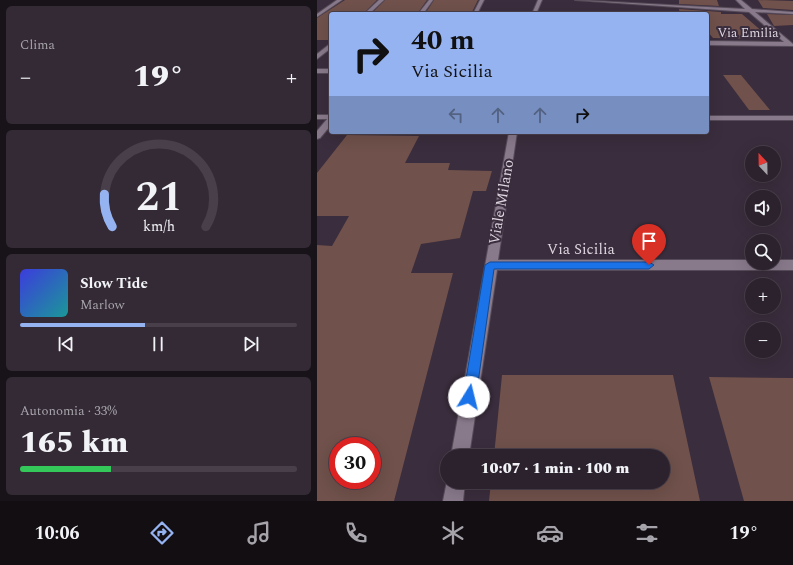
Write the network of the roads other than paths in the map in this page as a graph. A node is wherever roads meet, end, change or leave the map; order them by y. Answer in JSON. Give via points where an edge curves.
{"nodes":[{"id":1,"x":340,"y":0,"type":"edge"},
{"id":2,"x":382,"y":0,"type":"edge"},
{"id":3,"x":431,"y":0,"type":"edge"},
{"id":4,"x":482,"y":0,"type":"edge"},
{"id":5,"x":539,"y":0,"type":"edge"},
{"id":6,"x":577,"y":0,"type":"edge"},
{"id":7,"x":738,"y":0,"type":"edge"},
{"id":8,"x":660,"y":2,"type":"edge"},
{"id":9,"x":323,"y":4,"type":"dead end"},
{"id":10,"x":334,"y":4,"type":"junction"},
{"id":11,"x":749,"y":10,"type":"junction"},
{"id":12,"x":368,"y":12,"type":"edge"},
{"id":13,"x":422,"y":12,"type":"edge"},
{"id":14,"x":476,"y":12,"type":"edge"},
{"id":15,"x":535,"y":12,"type":"edge"},
{"id":16,"x":793,"y":13,"type":"edge"},
{"id":17,"x":317,"y":16,"type":"edge"},
{"id":18,"x":709,"y":43,"type":"edge"},
{"id":19,"x":791,"y":45,"type":"edge"},
{"id":20,"x":329,"y":47,"type":"edge"},
{"id":21,"x":317,"y":57,"type":"edge"},
{"id":22,"x":317,"y":71,"type":"edge"},
{"id":23,"x":329,"y":71,"type":"edge"},
{"id":24,"x":317,"y":117,"type":"edge"},
{"id":25,"x":329,"y":118,"type":"edge"},
{"id":26,"x":709,"y":118,"type":"edge"},
{"id":27,"x":793,"y":118,"type":"edge"},
{"id":28,"x":329,"y":121,"type":"edge"},
{"id":29,"x":514,"y":134,"type":"edge"},
{"id":30,"x":317,"y":136,"type":"edge"},
{"id":31,"x":490,"y":265,"type":"junction"},
{"id":32,"x":793,"y":265,"type":"edge"},
{"id":33,"x":461,"y":449,"type":"edge"},
{"id":34,"x":455,"y":489,"type":"edge"},
{"id":35,"x":453,"y":501,"type":"edge"}],
"edges":[{"from":1,"to":10,"type":"street"},
{"from":2,"to":12,"type":"street"},
{"from":3,"to":13,"type":"street"},
{"from":4,"to":14,"type":"street"},
{"from":5,"to":15,"type":"street"},
{"from":6,"to":8,"type":"street"},
{"from":7,"to":11,"type":"street"},
{"from":8,"to":11,"type":"street"},
{"from":9,"to":10,"type":"street"},
{"from":10,"to":17,"type":"street"},
{"from":11,"to":16,"type":"street"},
{"from":11,"to":19,"type":"street"},
{"from":18,"to":19,"type":"street","name":"Via Emilia"},
{"from":20,"to":21,"type":"street"},
{"from":22,"to":23,"type":"street"},
{"from":24,"to":25,"type":"street"},
{"from":26,"to":27,"type":"street"},
{"from":28,"to":30,"type":"street"},
{"from":29,"to":31,"type":"street","name":"Viale Milano"},
{"from":31,"to":32,"type":"street","name":"Via Sicilia"},
{"from":31,"to":33,"type":"street","name":"Viale Milano"},
{"from":34,"to":35,"type":"street"}]}
